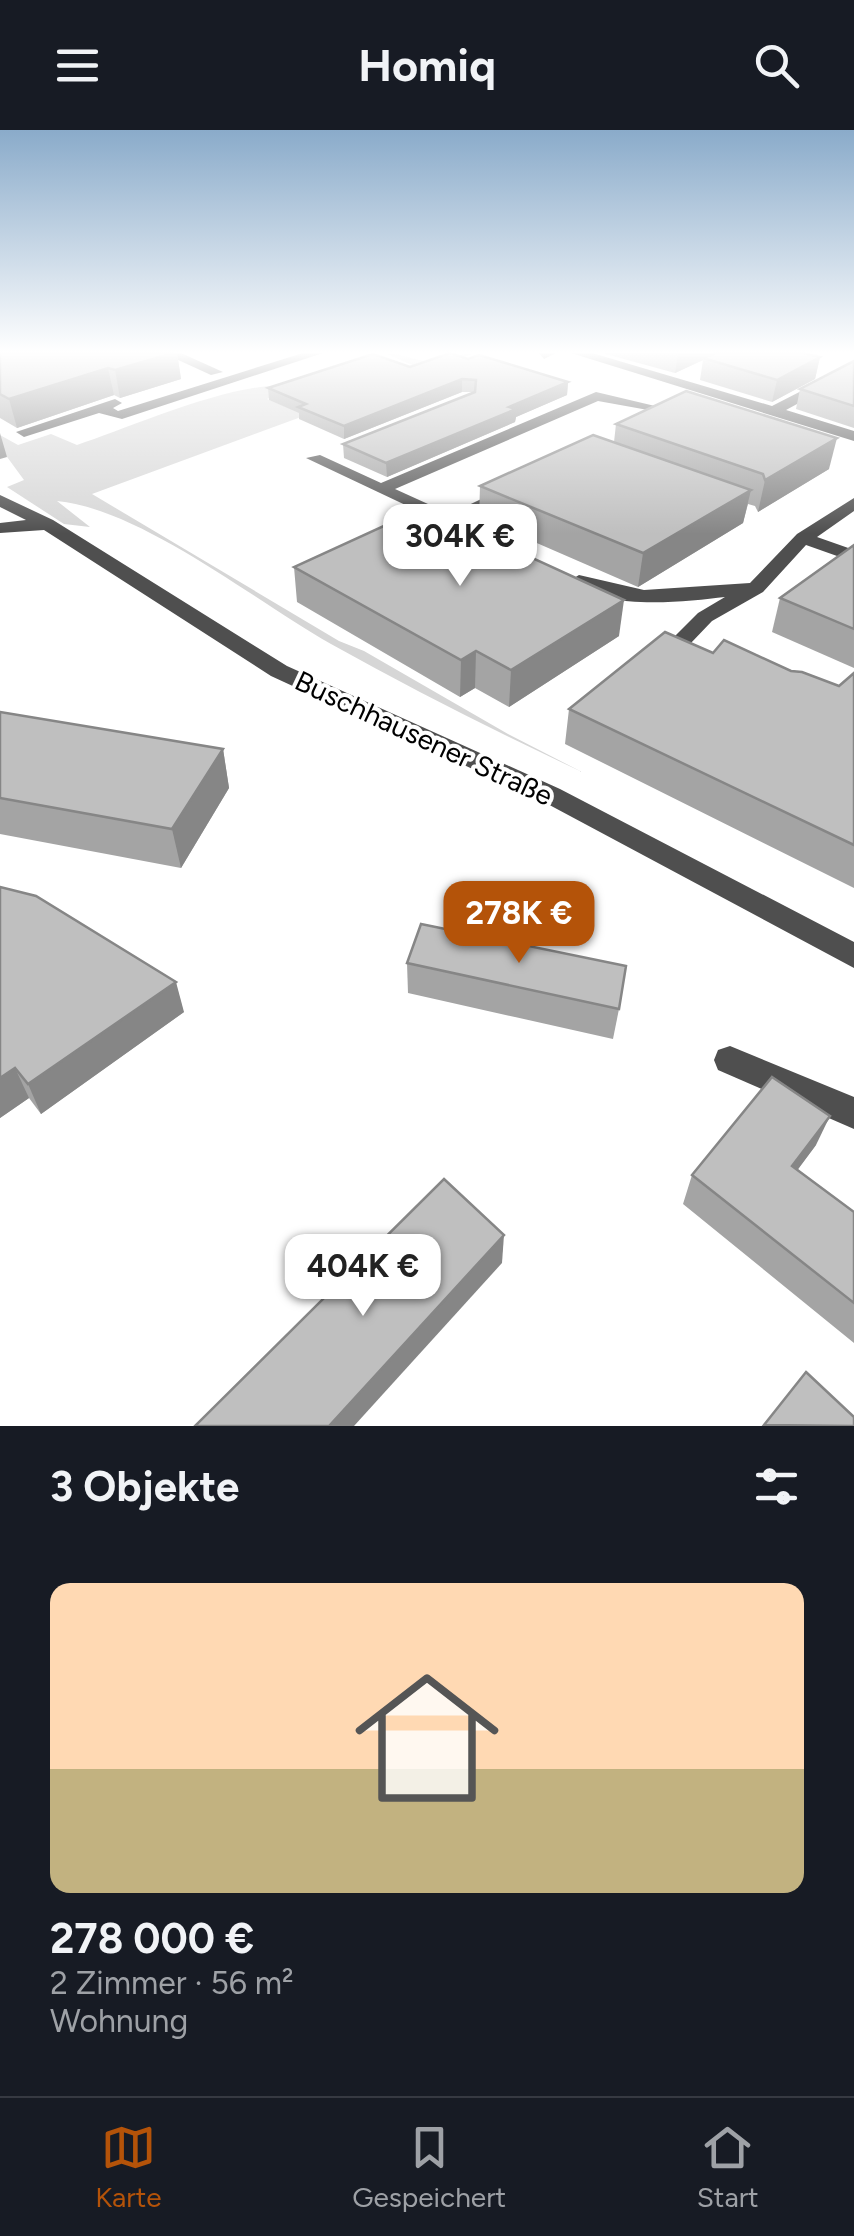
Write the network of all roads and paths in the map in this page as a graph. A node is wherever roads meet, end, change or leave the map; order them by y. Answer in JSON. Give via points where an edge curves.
{"nodes":[{"id":1,"x":83,"y":413,"type":"edge"},
{"id":2,"x":556,"y":413,"type":"edge"},
{"id":3,"x":778,"y":413,"type":"edge"},
{"id":4,"x":24,"y":432,"type":"dead end"},
{"id":5,"x":854,"y":436,"type":"edge"},
{"id":6,"x":331,"y":451,"type":"dead end"},
{"id":7,"x":518,"y":488,"type":"edge"},
{"id":8,"x":381,"y":489,"type":"junction"},
{"id":9,"x":0,"y":500,"type":"edge"},
{"id":10,"x":854,"y":503,"type":"edge"},
{"id":11,"x":46,"y":524,"type":"junction"},
{"id":12,"x":0,"y":528,"type":"edge"},
{"id":13,"x":803,"y":538,"type":"junction"},
{"id":14,"x":854,"y":556,"type":"edge"},
{"id":15,"x":553,"y":569,"type":"edge"},
{"id":16,"x":756,"y":588,"type":"junction"},
{"id":17,"x":709,"y":661,"type":"edge"},
{"id":18,"x":854,"y":956,"type":"edge"},
{"id":19,"x":730,"y":1060,"type":"dead end"},
{"id":20,"x":854,"y":1113,"type":"edge"}],
"edges":[{"from":1,"to":4,"type":"street"},
{"from":2,"to":8,"type":"street"},
{"from":3,"to":5,"type":"street"},
{"from":6,"to":8,"type":"street","via":[[314,458]]},
{"from":7,"to":8,"type":"street","via":[[458,525]]},
{"from":9,"to":11,"type":"street","name":"Buschhausener Straße"},
{"from":10,"to":13,"type":"street"},
{"from":11,"to":12,"type":"street"},
{"from":11,"to":18,"type":"street","name":"Buschhausener Straße","via":[[293,678],[551,796]]},
{"from":13,"to":14,"type":"street"},
{"from":13,"to":16,"type":"street"},
{"from":15,"to":16,"type":"street","via":[[623,597]]},
{"from":16,"to":17,"type":"street","via":[[705,617],[676,646]]},
{"from":19,"to":20,"type":"street"}]}
